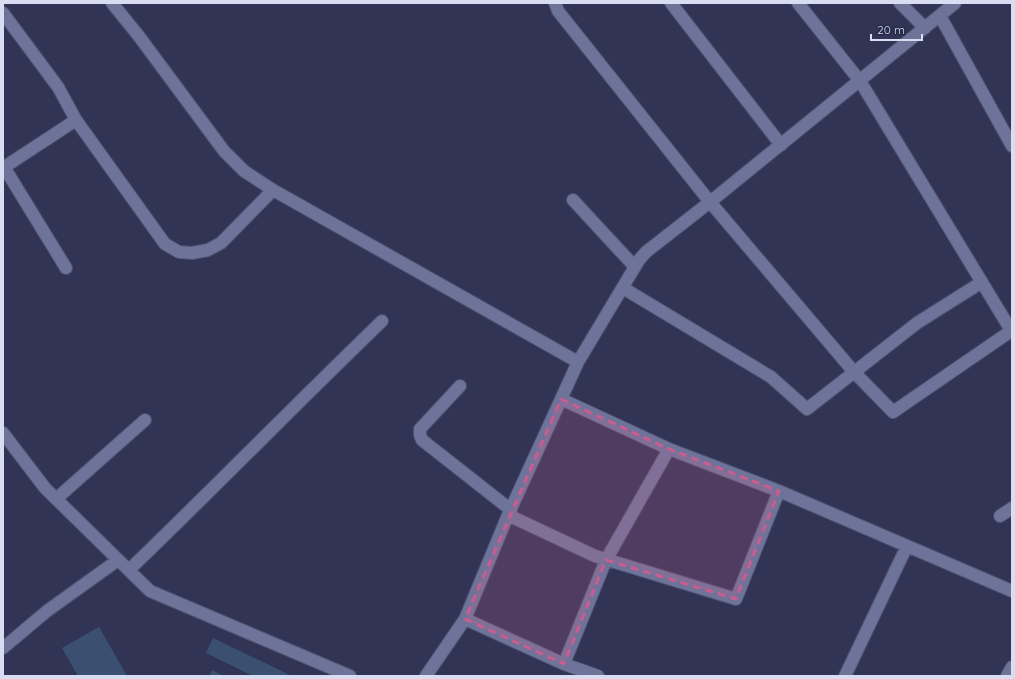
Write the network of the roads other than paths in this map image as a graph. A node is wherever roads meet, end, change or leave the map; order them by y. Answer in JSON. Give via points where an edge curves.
{"nodes":[{"id":1,"x":112,"y":3,"type":"edge"},
{"id":2,"x":554,"y":3,"type":"edge"},
{"id":3,"x":671,"y":3,"type":"edge"},
{"id":4,"x":798,"y":3,"type":"edge"},
{"id":5,"x":900,"y":3,"type":"edge"},
{"id":6,"x":955,"y":3,"type":"edge"},
{"id":7,"x":3,"y":13,"type":"edge"},
{"id":8,"x":940,"y":16,"type":"junction"},
{"id":9,"x":925,"y":28,"type":"junction"},
{"id":10,"x":860,"y":80,"type":"junction"},
{"id":11,"x":76,"y":120,"type":"junction"},
{"id":12,"x":781,"y":145,"type":"junction"},
{"id":13,"x":1012,"y":146,"type":"edge"},
{"id":14,"x":4,"y":167,"type":"edge"},
{"id":15,"x":273,"y":190,"type":"junction"},
{"id":16,"x":573,"y":200,"type":"dead end"},
{"id":17,"x":710,"y":202,"type":"junction"},
{"id":18,"x":635,"y":267,"type":"junction"},
{"id":19,"x":66,"y":268,"type":"dead end"},
{"id":20,"x":982,"y":282,"type":"junction"},
{"id":21,"x":623,"y":288,"type":"junction"},
{"id":22,"x":382,"y":321,"type":"dead end"},
{"id":23,"x":1012,"y":332,"type":"edge"},
{"id":24,"x":578,"y":362,"type":"junction"},
{"id":25,"x":854,"y":372,"type":"junction"},
{"id":26,"x":460,"y":386,"type":"dead end"},
{"id":27,"x":561,"y":399,"type":"junction"},
{"id":28,"x":145,"y":420,"type":"dead end"},
{"id":29,"x":3,"y":434,"type":"edge"},
{"id":30,"x":669,"y":449,"type":"junction"},
{"id":31,"x":779,"y":491,"type":"junction"},
{"id":32,"x":56,"y":499,"type":"junction"},
{"id":33,"x":1012,"y":508,"type":"edge"},
{"id":34,"x":510,"y":513,"type":"junction"},
{"id":35,"x":1000,"y":516,"type":"dead end"},
{"id":36,"x":907,"y":546,"type":"junction"},
{"id":37,"x":118,"y":560,"type":"junction"},
{"id":38,"x":606,"y":560,"type":"junction"},
{"id":39,"x":129,"y":570,"type":"junction"},
{"id":40,"x":1012,"y":591,"type":"edge"},
{"id":41,"x":465,"y":619,"type":"junction"},
{"id":42,"x":3,"y":648,"type":"edge"},
{"id":43,"x":564,"y":664,"type":"junction"},
{"id":44,"x":1012,"y":667,"type":"edge"},
{"id":45,"x":350,"y":676,"type":"edge"},
{"id":46,"x":426,"y":676,"type":"edge"},
{"id":47,"x":598,"y":676,"type":"edge"},
{"id":48,"x":846,"y":676,"type":"edge"},
{"id":49,"x":1007,"y":676,"type":"edge"}],
"edges":[{"from":1,"to":15,"type":"street","via":[[224,151],[244,171]]},
{"from":2,"to":17,"type":"street"},
{"from":3,"to":12,"type":"street"},
{"from":4,"to":10,"type":"street"},
{"from":5,"to":9,"type":"street"},
{"from":6,"to":8,"type":"street"},
{"from":7,"to":11,"type":"street","via":[[58,87]]},
{"from":8,"to":9,"type":"street"},
{"from":8,"to":13,"type":"street"},
{"from":9,"to":10,"type":"street"},
{"from":10,"to":12,"type":"street"},
{"from":10,"to":20,"type":"street"},
{"from":11,"to":14,"type":"street"},
{"from":11,"to":15,"type":"street","via":[[165,244],[179,252],[208,250],[221,243]]},
{"from":12,"to":17,"type":"street"},
{"from":14,"to":19,"type":"street"},
{"from":15,"to":24,"type":"street"},
{"from":16,"to":18,"type":"street"},
{"from":17,"to":18,"type":"street","via":[[646,252]]},
{"from":17,"to":25,"type":"street"},
{"from":18,"to":21,"type":"street"},
{"from":20,"to":23,"type":"street"},
{"from":20,"to":25,"type":"street","via":[[917,323]]},
{"from":21,"to":24,"type":"street"},
{"from":21,"to":25,"type":"street","via":[[771,377],[807,409]]},
{"from":22,"to":39,"type":"street"},
{"from":23,"to":25,"type":"street","via":[[893,412]]},
{"from":24,"to":27,"type":"street"},
{"from":26,"to":34,"type":"street","via":[[420,429],[420,435],[422,440]]},
{"from":27,"to":30,"type":"street"},
{"from":27,"to":34,"type":"street"},
{"from":28,"to":32,"type":"street"},
{"from":29,"to":32,"type":"street"},
{"from":30,"to":31,"type":"street"},
{"from":30,"to":38,"type":"street"},
{"from":31,"to":36,"type":"street"},
{"from":31,"to":38,"type":"street","via":[[736,599]]},
{"from":32,"to":37,"type":"street"},
{"from":33,"to":35,"type":"street"},
{"from":34,"to":38,"type":"street"},
{"from":34,"to":41,"type":"street"},
{"from":36,"to":40,"type":"street"},
{"from":36,"to":48,"type":"street"},
{"from":37,"to":39,"type":"street"},
{"from":37,"to":42,"type":"street","via":[[47,611]]},
{"from":38,"to":43,"type":"street"},
{"from":39,"to":45,"type":"street","via":[[150,591]]},
{"from":41,"to":43,"type":"street"},
{"from":41,"to":46,"type":"street"},
{"from":43,"to":47,"type":"street"},
{"from":44,"to":49,"type":"street"}]}
